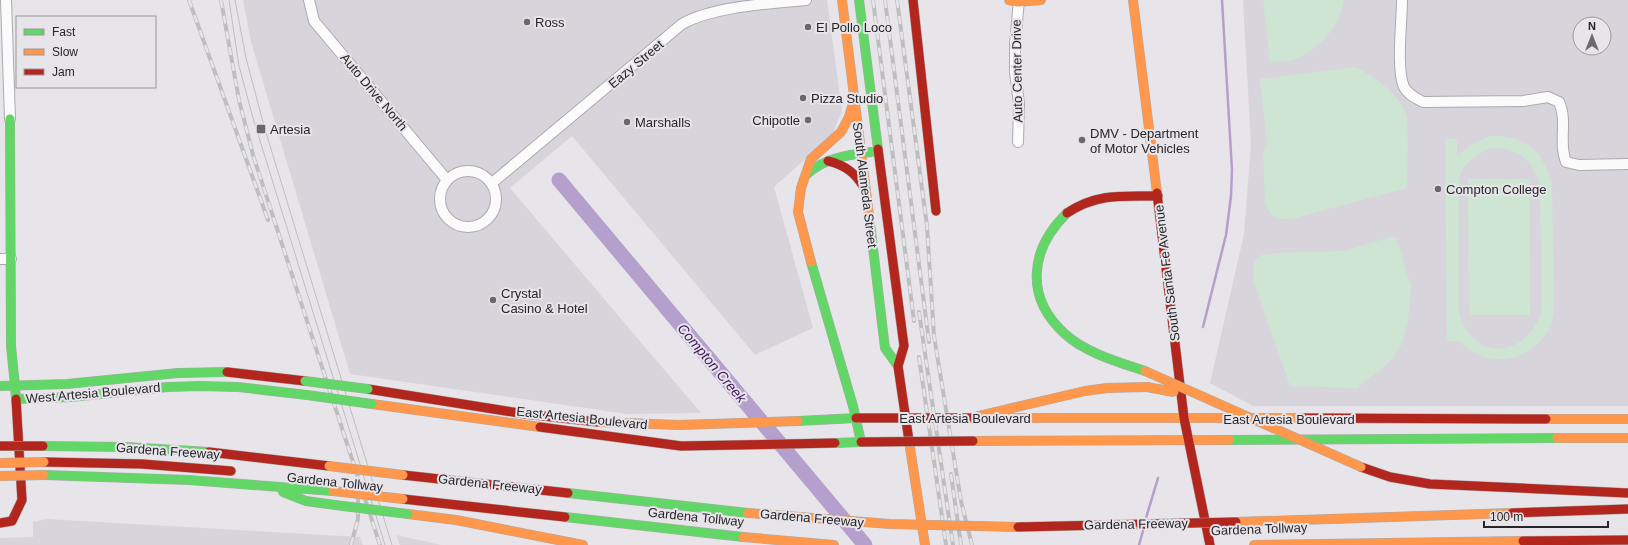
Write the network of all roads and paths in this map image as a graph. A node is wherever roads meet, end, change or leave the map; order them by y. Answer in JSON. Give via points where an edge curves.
{"nodes":[{"id":1,"x":6,"y":0,"type":"edge"},
{"id":2,"x":309,"y":0,"type":"edge"},
{"id":3,"x":806,"y":0,"type":"edge"},
{"id":4,"x":842,"y":0,"type":"edge"},
{"id":5,"x":859,"y":0,"type":"edge"},
{"id":6,"x":913,"y":0,"type":"edge"},
{"id":7,"x":1041,"y":0,"type":"edge"},
{"id":8,"x":1133,"y":0,"type":"edge"},
{"id":9,"x":1402,"y":0,"type":"edge"},
{"id":10,"x":1015,"y":1,"type":"edge"},
{"id":11,"x":854,"y":100,"type":"junction"},
{"id":12,"x":5,"y":119,"type":"edge"},
{"id":13,"x":0,"y":124,"type":"edge"},
{"id":14,"x":1018,"y":142,"type":"dead end"},
{"id":15,"x":878,"y":150,"type":"junction"},
{"id":16,"x":861,"y":153,"type":"junction"},
{"id":17,"x":828,"y":160,"type":"junction"},
{"id":18,"x":1628,"y":164,"type":"edge"},
{"id":19,"x":805,"y":176,"type":"junction"},
{"id":20,"x":447,"y":180,"type":"junction"},
{"id":21,"x":492,"y":183,"type":"junction"},
{"id":22,"x":866,"y":191,"type":"junction"},
{"id":23,"x":1158,"y":196,"type":"junction"},
{"id":24,"x":936,"y":211,"type":"dead end"},
{"id":25,"x":11,"y":258,"type":"junction"},
{"id":26,"x":0,"y":259,"type":"edge"},
{"id":27,"x":898,"y":366,"type":"junction"},
{"id":28,"x":305,"y":381,"type":"joint"},
{"id":29,"x":0,"y":386,"type":"edge"},
{"id":30,"x":15,"y":386,"type":"junction"},
{"id":31,"x":307,"y":395,"type":"joint"},
{"id":32,"x":16,"y":399,"type":"junction"},
{"id":33,"x":443,"y":400,"type":"junction"},
{"id":34,"x":1212,"y":402,"type":"junction"},
{"id":35,"x":443,"y":414,"type":"junction"},
{"id":36,"x":856,"y":418,"type":"junction"},
{"id":37,"x":970,"y":418,"type":"junction"},
{"id":38,"x":1184,"y":418,"type":"junction"},
{"id":39,"x":1628,"y":419,"type":"edge"},
{"id":40,"x":1527,"y":420,"type":"junction"},
{"id":41,"x":594,"y":422,"type":"junction"},
{"id":42,"x":593,"y":435,"type":"junction"},
{"id":43,"x":1187,"y":438,"type":"junction"},
{"id":44,"x":1528,"y":438,"type":"junction"},
{"id":45,"x":1628,"y":438,"type":"edge"},
{"id":46,"x":861,"y":442,"type":"junction"},
{"id":47,"x":0,"y":446,"type":"edge"},
{"id":48,"x":0,"y":463,"type":"edge"},
{"id":49,"x":242,"y":472,"type":"dead end"},
{"id":50,"x":0,"y":476,"type":"edge"},
{"id":51,"x":464,"y":482,"type":"junction"},
{"id":52,"x":266,"y":484,"type":"junction"},
{"id":53,"x":437,"y":493,"type":"dead end"},
{"id":54,"x":1628,"y":493,"type":"edge"},
{"id":55,"x":549,"y":501,"type":"dead end"},
{"id":56,"x":1628,"y":509,"type":"edge"},
{"id":57,"x":710,"y":518,"type":"dead end"},
{"id":58,"x":1628,"y":518,"type":"edge"},
{"id":59,"x":0,"y":523,"type":"edge"},
{"id":60,"x":1237,"y":526,"type":"junction"},
{"id":61,"x":667,"y":528,"type":"junction"},
{"id":62,"x":925,"y":540,"type":"edge"},
{"id":63,"x":1628,"y":540,"type":"edge"},
{"id":64,"x":1547,"y":541,"type":"junction"},
{"id":65,"x":787,"y":542,"type":"junction"},
{"id":66,"x":583,"y":545,"type":"edge"},
{"id":67,"x":797,"y":545,"type":"edge"},
{"id":68,"x":834,"y":545,"type":"edge"},
{"id":69,"x":1210,"y":545,"type":"edge"},
{"id":70,"x":1254,"y":545,"type":"edge"},
{"id":71,"x":1499,"y":545,"type":"edge"}],
"edges":[{"from":1,"to":12,"type":"street"},
{"from":2,"to":20,"type":"street","name":"Auto Drive North","via":[[314,20]]},
{"from":3,"to":21,"type":"street","name":"Eazy Street","via":[[711,13],[682,24]]},
{"from":4,"to":11,"type":"main road","name":"South Alameda Street"},
{"from":5,"to":15,"type":"main road","name":"South Alameda Street"},
{"from":6,"to":24,"type":"main road"},
{"from":7,"to":10,"type":"main road"},
{"from":8,"to":23,"type":"main road","name":"South Santa Fe Avenue"},
{"from":9,"to":18,"type":"street","via":[[1401,75],[1411,96],[1423,102],[1523,101],[1548,98],[1559,102],[1562,110],[1563,153],[1566,162]]},
{"from":10,"to":14,"type":"street","name":"Auto Center Drive"},
{"from":11,"to":16,"type":"main road","name":"South Alameda Street"},
{"from":11,"to":19,"type":"main road","via":[[851,116],[844,129],[833,141],[817,151],[810,160]]},
{"from":12,"to":13,"type":"main road"},
{"from":12,"to":25,"type":"main road"},
{"from":15,"to":16,"type":"main road"},
{"from":15,"to":27,"type":"main road","name":"South Alameda Street","via":[[904,346]]},
{"from":16,"to":17,"type":"main road"},
{"from":16,"to":22,"type":"main road","name":"South Alameda Street"},
{"from":17,"to":19,"type":"main road","via":[[810,169]]},
{"from":17,"to":22,"type":"main road","via":[[850,170],[859,178]]},
{"from":19,"to":36,"type":"main road","via":[[798,194],[798,215]]},
{"from":20,"to":21,"type":"street","via":[[460,172],[470,171],[480,173]]},
{"from":20,"to":21,"type":"street","via":[[440,197],[442,209],[449,218],[465,226],[477,225],[491,215],[496,199]]},
{"from":22,"to":27,"type":"main road","name":"South Alameda Street","via":[[886,348]]},
{"from":23,"to":34,"type":"main road","bridge":true,"via":[[1117,196],[1087,202],[1058,219],[1040,249],[1037,262],[1038,289],[1042,301],[1065,334],[1081,344]]},
{"from":23,"to":38,"type":"main road","name":"South Santa Fe Avenue"},
{"from":25,"to":26,"type":"street"},
{"from":25,"to":30,"type":"main road","via":[[11,346]]},
{"from":27,"to":62,"type":"main road","name":"South Alameda Street"},
{"from":28,"to":30,"type":"main road","name":"West Artesia Boulevard","via":[[231,372],[178,373],[67,384]]},
{"from":28,"to":33,"type":"main road","name":"East Artesia Boulevard","bridge":true},
{"from":29,"to":30,"type":"main road","name":"West Artesia Boulevard"},
{"from":30,"to":32,"type":"main road"},
{"from":31,"to":32,"type":"main road","name":"West Artesia Boulevard","via":[[238,387],[200,386]]},
{"from":31,"to":35,"type":"main road","name":"East Artesia Boulevard","bridge":true},
{"from":32,"to":59,"type":"main road","name":"West Artesia Boulevard","via":[[22,500],[12,521]]},
{"from":33,"to":35,"type":"main road"},
{"from":33,"to":41,"type":"main road","name":"East Artesia Boulevard"},
{"from":34,"to":37,"type":"main road","bridge":true,"via":[[1147,387],[1107,388]]},
{"from":34,"to":54,"type":"main road","bridge":true,"via":[[1361,467],[1390,477],[1430,484]]},
{"from":35,"to":42,"type":"main road","name":"East Artesia Boulevard"},
{"from":36,"to":37,"type":"main road","name":"East Artesia Boulevard","bridge":true},
{"from":36,"to":41,"type":"main road","name":"East Artesia Boulevard","via":[[692,426]]},
{"from":36,"to":46,"type":"main road"},
{"from":37,"to":38,"type":"main road","name":"East Artesia Boulevard"},
{"from":38,"to":40,"type":"main road","name":"East Artesia Boulevard"},
{"from":38,"to":43,"type":"main road","name":"South Santa Fe Avenue"},
{"from":39,"to":40,"type":"main road","name":"East Artesia Boulevard"},
{"from":40,"to":44,"type":"main road"},
{"from":41,"to":42,"type":"main road"},
{"from":42,"to":46,"type":"main road","name":"East Artesia Boulevard","via":[[710,447]]},
{"from":43,"to":44,"type":"main road","name":"East Artesia Boulevard"},
{"from":43,"to":46,"type":"main road","name":"East Artesia Boulevard","bridge":true},
{"from":43,"to":69,"type":"main road","name":"South Santa Fe Avenue"},
{"from":44,"to":45,"type":"main road","name":"East Artesia Boulevard"},
{"from":47,"to":51,"type":"main road","name":"Gardena Freeway","bridge":true,"via":[[126,447],[205,452]]},
{"from":48,"to":49,"type":"main road","bridge":true,"via":[[142,464]]},
{"from":50,"to":52,"type":"main road","name":"Gardena Freeway","bridge":true,"via":[[147,477]]},
{"from":51,"to":55,"type":"main road","via":[[481,492]]},
{"from":51,"to":60,"type":"main road","name":"Gardena Freeway","bridge":true,"via":[[748,513],[890,524],[994,527]]},
{"from":52,"to":61,"type":"main road","name":"Gardena Freeway","bridge":true},
{"from":52,"to":66,"type":"main road","bridge":true,"via":[[306,502],[456,520]]},
{"from":53,"to":61,"type":"main road","name":"Gardena Tollway","via":[[650,518]]},
{"from":56,"to":60,"type":"main road","name":"Gardena Freeway"},
{"from":57,"to":60,"type":"main road","name":"Gardena Tollway","via":[[918,534],[1018,536]]},
{"from":58,"to":60,"type":"main road","name":"Gardena Tollway"},
{"from":61,"to":65,"type":"main road","name":"Gardena Freeway"},
{"from":63,"to":64,"type":"main road"},
{"from":64,"to":70,"type":"main road"},
{"from":64,"to":71,"type":"main road"},
{"from":65,"to":67,"type":"main road"},
{"from":65,"to":68,"type":"main road","name":"Gardena Freeway"}]}
